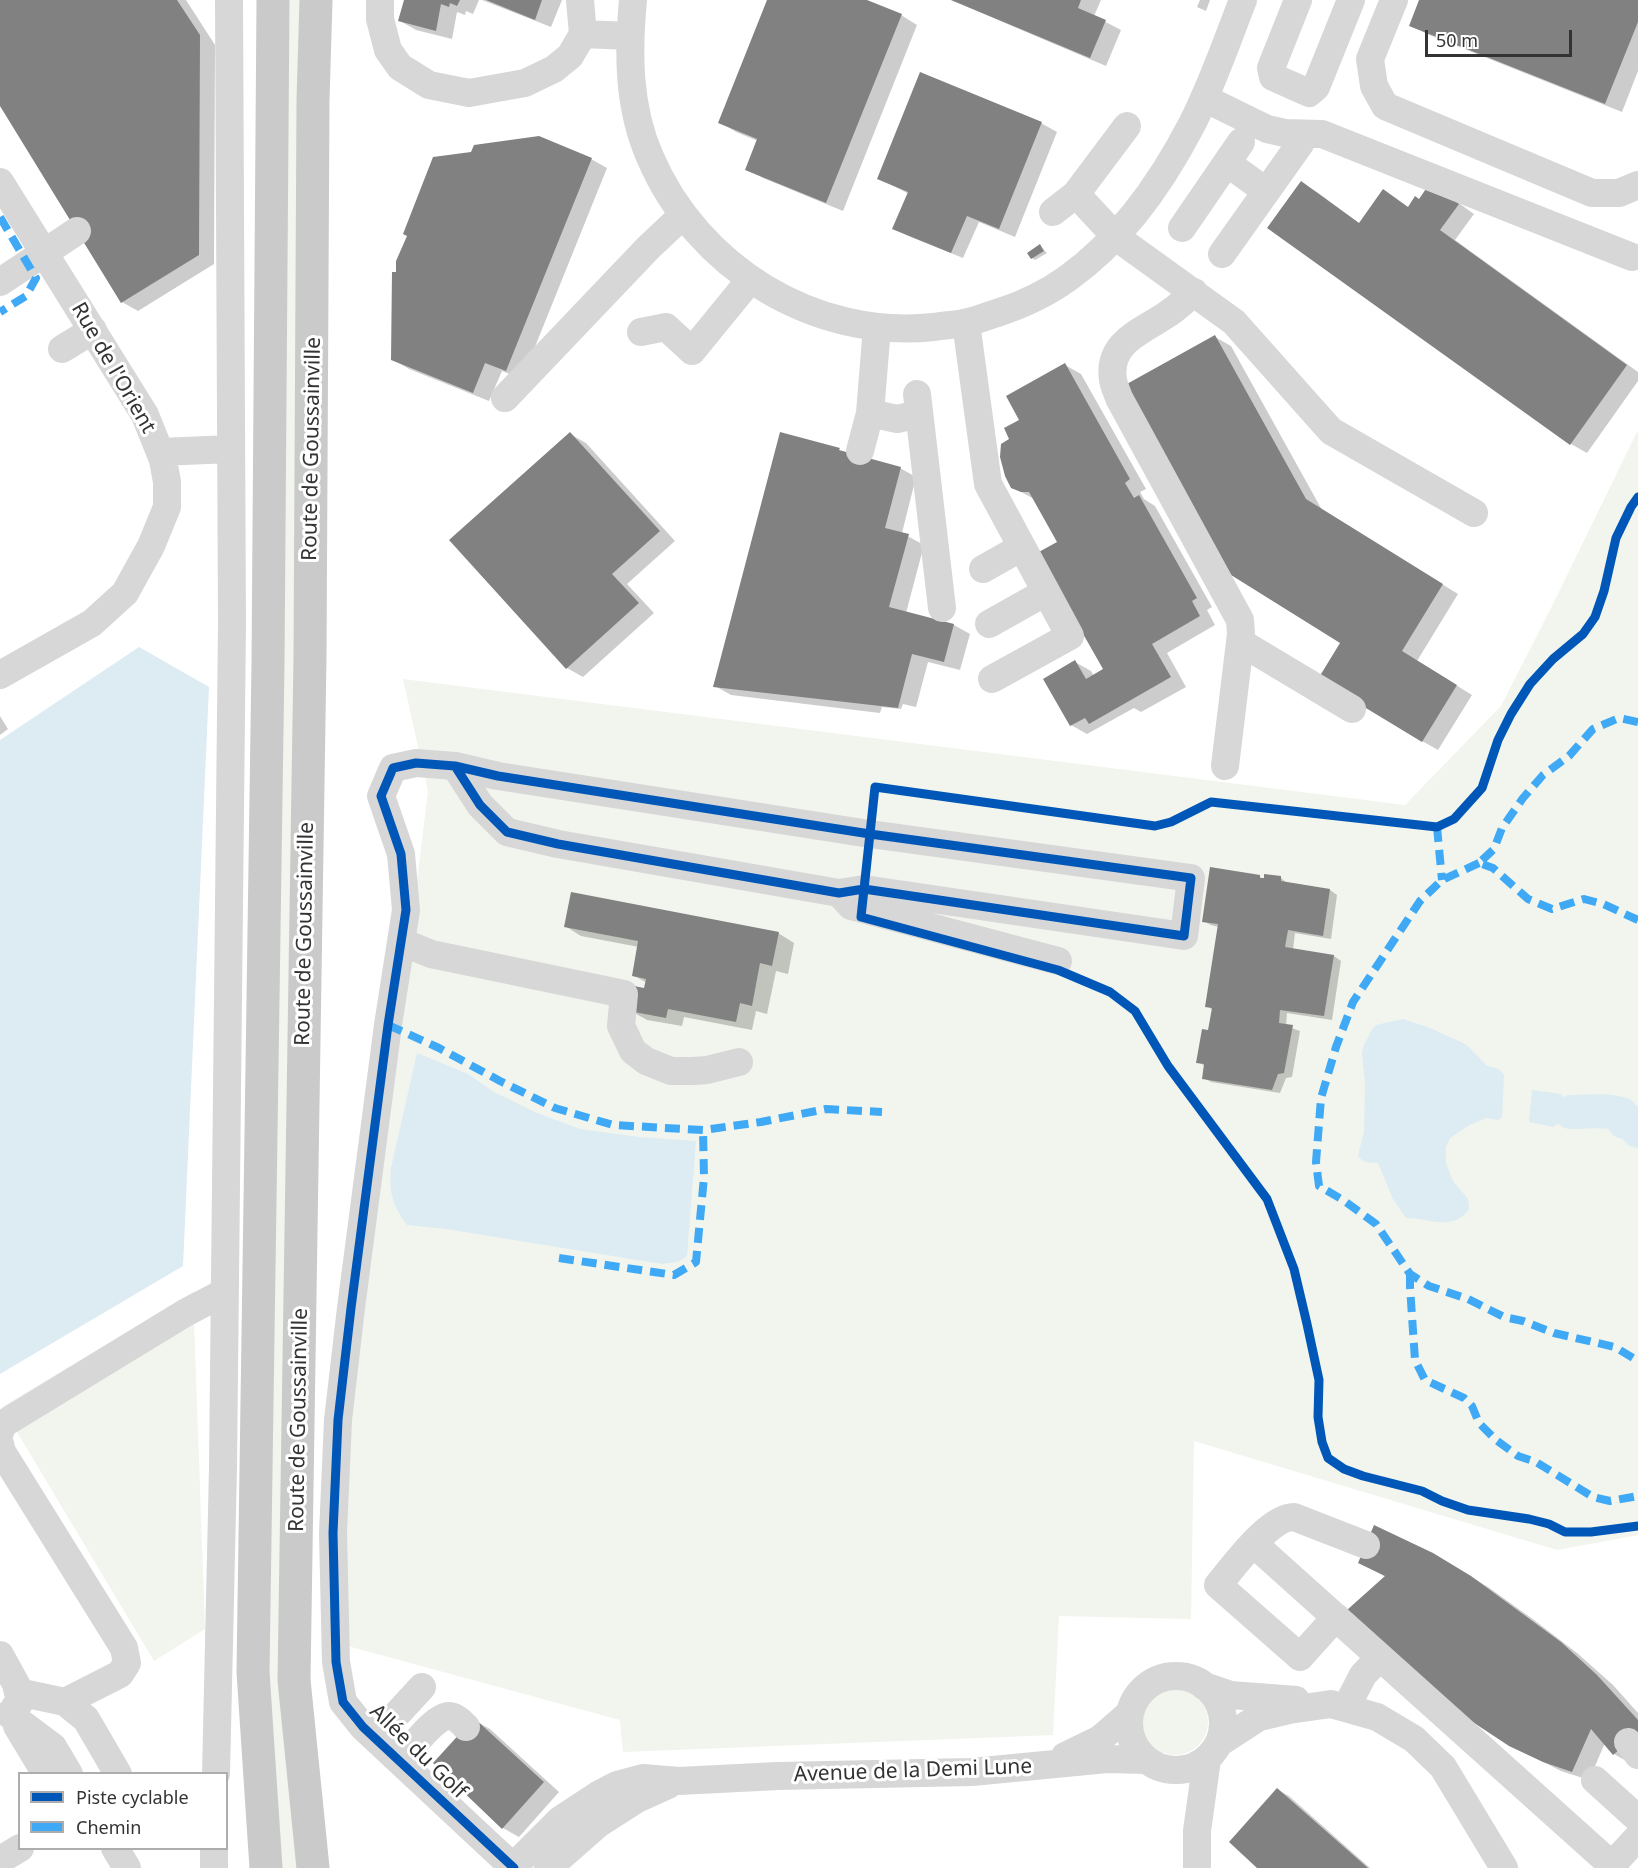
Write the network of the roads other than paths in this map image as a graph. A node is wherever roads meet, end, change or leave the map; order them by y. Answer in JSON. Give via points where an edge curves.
{"nodes":[{"id":1,"x":229,"y":0,"type":"edge"},
{"id":2,"x":273,"y":0,"type":"edge"},
{"id":3,"x":316,"y":0,"type":"edge"},
{"id":4,"x":380,"y":0,"type":"edge"},
{"id":5,"x":580,"y":0,"type":"edge"},
{"id":6,"x":633,"y":0,"type":"edge"},
{"id":7,"x":1243,"y":0,"type":"edge"},
{"id":8,"x":1298,"y":0,"type":"edge"},
{"id":9,"x":1351,"y":0,"type":"edge"},
{"id":10,"x":1394,"y":0,"type":"edge"},
{"id":11,"x":583,"y":34,"type":"junction"},
{"id":12,"x":630,"y":36,"type":"junction"},
{"id":13,"x":1204,"y":98,"type":"junction"},
{"id":14,"x":1127,"y":126,"type":"dead end"},
{"id":15,"x":1302,"y":134,"type":"junction"},
{"id":16,"x":0,"y":182,"type":"edge"},
{"id":17,"x":1638,"y":185,"type":"edge"},
{"id":18,"x":1266,"y":191,"type":"junction"},
{"id":19,"x":1076,"y":194,"type":"junction"},
{"id":20,"x":1053,"y":212,"type":"dead end"},
{"id":21,"x":683,"y":215,"type":"junction"},
{"id":22,"x":1182,"y":228,"type":"dead end"},
{"id":23,"x":77,"y":231,"type":"dead end"},
{"id":24,"x":1116,"y":237,"type":"junction"},
{"id":25,"x":45,"y":254,"type":"junction"},
{"id":26,"x":1222,"y":254,"type":"dead end"},
{"id":27,"x":1632,"y":258,"type":"dead end"},
{"id":28,"x":750,"y":280,"type":"junction"},
{"id":29,"x":0,"y":282,"type":"edge"},
{"id":30,"x":1194,"y":292,"type":"junction"},
{"id":31,"x":966,"y":323,"type":"junction"},
{"id":32,"x":877,"y":327,"type":"junction"},
{"id":33,"x":93,"y":330,"type":"junction"},
{"id":34,"x":641,"y":332,"type":"dead end"},
{"id":35,"x":62,"y":349,"type":"dead end"},
{"id":36,"x":505,"y":398,"type":"dead end"},
{"id":37,"x":870,"y":413,"type":"junction"},
{"id":38,"x":231,"y":449,"type":"junction"},
{"id":39,"x":860,"y":451,"type":"dead end"},
{"id":40,"x":160,"y":453,"type":"junction"},
{"id":41,"x":1474,"y":513,"type":"dead end"},
{"id":42,"x":1022,"y":547,"type":"junction"},
{"id":43,"x":983,"y":569,"type":"dead end"},
{"id":44,"x":1046,"y":592,"type":"junction"},
{"id":45,"x":942,"y":608,"type":"dead end"},
{"id":46,"x":989,"y":624,"type":"dead end"},
{"id":47,"x":1240,"y":642,"type":"junction"},
{"id":48,"x":0,"y":675,"type":"edge"},
{"id":49,"x":992,"y":679,"type":"dead end"},
{"id":50,"x":1352,"y":709,"type":"dead end"},
{"id":51,"x":455,"y":766,"type":"junction"},
{"id":52,"x":1225,"y":766,"type":"dead end"},
{"id":53,"x":839,"y":893,"type":"junction"},
{"id":54,"x":402,"y":942,"type":"junction"},
{"id":55,"x":1058,"y":961,"type":"dead end"},
{"id":56,"x":739,"y":1062,"type":"dead end"},
{"id":57,"x":225,"y":1292,"type":"junction"},
{"id":58,"x":0,"y":1432,"type":"edge"},
{"id":59,"x":0,"y":1444,"type":"edge"},
{"id":60,"x":1254,"y":1544,"type":"junction"},
{"id":61,"x":1366,"y":1545,"type":"dead end"},
{"id":62,"x":1336,"y":1617,"type":"junction"},
{"id":63,"x":0,"y":1655,"type":"edge"},
{"id":64,"x":1380,"y":1657,"type":"junction"},
{"id":65,"x":1204,"y":1686,"type":"junction"},
{"id":66,"x":422,"y":1687,"type":"dead end"},
{"id":67,"x":65,"y":1702,"type":"junction"},
{"id":68,"x":1338,"y":1706,"type":"junction"},
{"id":69,"x":9,"y":1709,"type":"edge"},
{"id":70,"x":1130,"y":1713,"type":"junction"},
{"id":71,"x":466,"y":1727,"type":"dead end"},
{"id":72,"x":375,"y":1738,"type":"junction"},
{"id":73,"x":1213,"y":1751,"type":"junction"},
{"id":74,"x":400,"y":1761,"type":"junction"},
{"id":75,"x":1046,"y":1765,"type":"junction"},
{"id":76,"x":1156,"y":1765,"type":"junction"},
{"id":77,"x":44,"y":1772,"type":"edge"},
{"id":78,"x":68,"y":1772,"type":"edge"},
{"id":79,"x":117,"y":1772,"type":"edge"},
{"id":80,"x":216,"y":1772,"type":"edge"},
{"id":81,"x":1595,"y":1780,"type":"dead end"},
{"id":82,"x":679,"y":1781,"type":"junction"},
{"id":83,"x":1638,"y":1819,"type":"edge"},
{"id":84,"x":1197,"y":1831,"type":"junction"},
{"id":85,"x":1638,"y":1837,"type":"edge"},
{"id":86,"x":18,"y":1849,"type":"edge"},
{"id":87,"x":116,"y":1850,"type":"edge"},
{"id":88,"x":214,"y":1850,"type":"edge"},
{"id":89,"x":0,"y":1860,"type":"edge"},
{"id":90,"x":314,"y":1865,"type":"edge"},
{"id":91,"x":1614,"y":1867,"type":"edge"},
{"id":92,"x":127,"y":1868,"type":"edge"},
{"id":93,"x":214,"y":1868,"type":"edge"},
{"id":94,"x":266,"y":1868,"type":"edge"},
{"id":95,"x":513,"y":1868,"type":"edge"},
{"id":96,"x":548,"y":1868,"type":"edge"},
{"id":97,"x":1197,"y":1868,"type":"edge"},
{"id":98,"x":1504,"y":1868,"type":"edge"}],
"edges":[{"from":1,"to":38,"type":"street"},
{"from":2,"to":94,"type":"main road","name":"Route de Goussainville","via":[[253,1672]]},
{"from":3,"to":90,"type":"main road","name":"Route de Goussainville","via":[[294,1680]]},
{"from":4,"to":11,"type":"street","via":[[380,19],[388,50],[400,67],[429,86],[469,93],[525,83],[554,69],[570,56]]},
{"from":5,"to":11,"type":"street"},
{"from":6,"to":12,"type":"street"},
{"from":7,"to":13,"type":"street"},
{"from":8,"to":9,"type":"street","via":[[1271,68],[1273,77],[1309,93],[1316,87]]},
{"from":10,"to":17,"type":"street","via":[[1370,59],[1374,86],[1385,106],[1592,193],[1620,193]]},
{"from":11,"to":12,"type":"street"},
{"from":12,"to":21,"type":"street","via":[[631,79],[649,156]]},
{"from":13,"to":15,"type":"street","via":[[1267,129]]},
{"from":13,"to":24,"type":"street","via":[[1162,176]]},
{"from":14,"to":19,"type":"street"},
{"from":15,"to":18,"type":"street","via":[[1300,144]]},
{"from":15,"to":27,"type":"street","via":[[1322,134]]},
{"from":16,"to":25,"type":"street","name":"Rue de l'Orient"},
{"from":18,"to":22,"type":"street","via":[[1234,153]]},
{"from":18,"to":26,"type":"street"},
{"from":19,"to":20,"type":"street"},
{"from":19,"to":24,"type":"street"},
{"from":21,"to":28,"type":"street","via":[[723,259]]},
{"from":21,"to":36,"type":"street"},
{"from":23,"to":25,"type":"street"},
{"from":24,"to":30,"type":"street"},
{"from":24,"to":31,"type":"street","via":[[1067,279],[1021,305]]},
{"from":25,"to":29,"type":"street"},
{"from":25,"to":33,"type":"street","name":"Rue de l'Orient"},
{"from":28,"to":32,"type":"street","via":[[813,312],[851,324]]},
{"from":28,"to":34,"type":"street","via":[[692,351],[666,327]]},
{"from":30,"to":41,"type":"street","via":[[1234,322],[1331,431]]},
{"from":30,"to":47,"type":"street","via":[[1120,347],[1113,363],[1113,380],[1119,398],[1240,620]]},
{"from":31,"to":32,"type":"street","via":[[916,329]]},
{"from":31,"to":42,"type":"street","via":[[988,484]]},
{"from":32,"to":37,"type":"street"},
{"from":33,"to":35,"type":"street"},
{"from":33,"to":40,"type":"street","name":"Rue de l'Orient","via":[[146,415]]},
{"from":37,"to":39,"type":"street"},
{"from":37,"to":45,"type":"street","via":[[897,419],[918,404]]},
{"from":38,"to":40,"type":"street"},
{"from":38,"to":57,"type":"street"},
{"from":40,"to":48,"type":"street","name":"Rue de l'Orient","via":[[167,482],[167,507],[125,593],[92,623]]},
{"from":42,"to":43,"type":"street"},
{"from":42,"to":44,"type":"street"},
{"from":44,"to":46,"type":"street"},
{"from":44,"to":49,"type":"street","via":[[1070,636]]},
{"from":47,"to":50,"type":"street"},
{"from":47,"to":52,"type":"street"},
{"from":51,"to":53,"type":"street","via":[[480,805],[507,832]]},
{"from":51,"to":53,"type":"street","via":[[870,834],[1191,878],[1184,936],[864,889]]},
{"from":51,"to":54,"type":"street","name":"Allée du Golf","via":[[416,763],[393,768],[381,796],[400,854],[406,910]]},
{"from":53,"to":55,"type":"street","via":[[851,906]]},
{"from":54,"to":56,"type":"street","via":[[431,954],[624,994],[621,1026],[633,1051],[672,1071],[707,1070]]},
{"from":54,"to":72,"type":"street","name":"Allée du Golf","via":[[338,1420],[333,1533],[336,1662],[343,1701]]},
{"from":57,"to":58,"type":"street","via":[[3,1424]]},
{"from":57,"to":80,"type":"street"},
{"from":59,"to":67,"type":"street","via":[[124,1648],[127,1663],[120,1674]]},
{"from":60,"to":61,"type":"street","via":[[1277,1522],[1294,1517]]},
{"from":60,"to":62,"type":"street"},
{"from":60,"to":62,"type":"street","via":[[1218,1585],[1300,1657]]},
{"from":62,"to":64,"type":"street"},
{"from":63,"to":69,"type":"street","via":[[16,1684]]},
{"from":64,"to":68,"type":"street"},
{"from":64,"to":91,"type":"street"},
{"from":65,"to":68,"type":"street","via":[[1231,1695]]},
{"from":65,"to":70,"type":"street","via":[[1191,1678],[1160,1679],[1146,1687]]},
{"from":65,"to":73,"type":"street","via":[[1222,1712],[1223,1728]]},
{"from":66,"to":72,"type":"street"},
{"from":67,"to":69,"type":"street"},
{"from":67,"to":79,"type":"street","via":[[86,1719]]},
{"from":68,"to":73,"type":"street","via":[[1289,1710],[1259,1718]]},
{"from":68,"to":98,"type":"street","via":[[1377,1717],[1414,1739],[1443,1767]]},
{"from":69,"to":77,"type":"street"},
{"from":69,"to":78,"type":"street","via":[[53,1747]]},
{"from":70,"to":75,"type":"street","via":[[1100,1739]]},
{"from":70,"to":76,"type":"street","via":[[1132,1739],[1138,1750]]},
{"from":71,"to":74,"type":"street","via":[[450,1716],[438,1719]]},
{"from":72,"to":74,"type":"street","name":"Allée du Golf"},
{"from":73,"to":76,"type":"street","via":[[1195,1767],[1180,1770]]},
{"from":73,"to":84,"type":"street"},
{"from":74,"to":95,"type":"street","name":"Allée du Golf"},
{"from":75,"to":76,"type":"street","name":"Avenue de la Demi Lune","via":[[1107,1759]]},
{"from":75,"to":82,"type":"street","name":"Avenue de la Demi Lune","via":[[972,1772]]},
{"from":76,"to":84,"type":"street","via":[[1179,1791]]},
{"from":81,"to":83,"type":"street"},
{"from":82,"to":95,"type":"street","name":"Avenue de la Demi Lune","via":[[643,1778],[616,1785],[560,1820]]},
{"from":82,"to":96,"type":"street","name":"Avenue de la Demi Lune","via":[[637,1799],[598,1824]]},
{"from":84,"to":97,"type":"street"},
{"from":85,"to":91,"type":"street"},
{"from":86,"to":89,"type":"street"},
{"from":87,"to":92,"type":"street"},
{"from":88,"to":93,"type":"street"}]}
